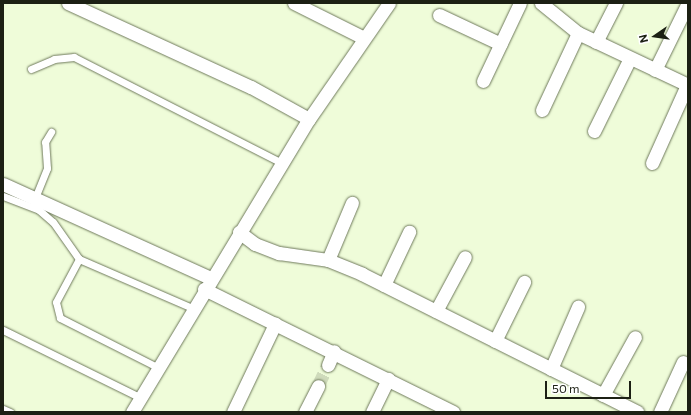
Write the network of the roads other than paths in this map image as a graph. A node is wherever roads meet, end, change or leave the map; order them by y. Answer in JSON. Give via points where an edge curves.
{"nodes":[{"id":1,"x":68,"y":3,"type":"edge"},
{"id":2,"x":294,"y":3,"type":"edge"},
{"id":3,"x":308,"y":3,"type":"edge"},
{"id":4,"x":389,"y":3,"type":"edge"},
{"id":5,"x":520,"y":3,"type":"edge"},
{"id":6,"x":541,"y":3,"type":"edge"},
{"id":7,"x":616,"y":3,"type":"edge"},
{"id":8,"x":688,"y":3,"type":"edge"},
{"id":9,"x":439,"y":15,"type":"dead end"},
{"id":10,"x":578,"y":33,"type":"junction"},
{"id":11,"x":366,"y":35,"type":"junction"},
{"id":12,"x":596,"y":42,"type":"junction"},
{"id":13,"x":501,"y":44,"type":"junction"},
{"id":14,"x":630,"y":58,"type":"junction"},
{"id":15,"x":31,"y":70,"type":"dead end"},
{"id":16,"x":655,"y":70,"type":"junction"},
{"id":17,"x":483,"y":81,"type":"dead end"},
{"id":18,"x":688,"y":85,"type":"edge"},
{"id":19,"x":542,"y":110,"type":"dead end"},
{"id":20,"x":309,"y":119,"type":"junction"},
{"id":21,"x":50,"y":132,"type":"dead end"},
{"id":22,"x":594,"y":132,"type":"dead end"},
{"id":23,"x":282,"y":163,"type":"junction"},
{"id":24,"x":652,"y":163,"type":"dead end"},
{"id":25,"x":3,"y":184,"type":"edge"},
{"id":26,"x":3,"y":196,"type":"edge"},
{"id":27,"x":35,"y":198,"type":"junction"},
{"id":28,"x":352,"y":203,"type":"dead end"},
{"id":29,"x":239,"y":232,"type":"junction"},
{"id":30,"x":409,"y":232,"type":"dead end"},
{"id":31,"x":465,"y":257,"type":"dead end"},
{"id":32,"x":79,"y":259,"type":"junction"},
{"id":33,"x":328,"y":260,"type":"junction"},
{"id":34,"x":524,"y":282,"type":"dead end"},
{"id":35,"x":207,"y":283,"type":"junction"},
{"id":36,"x":384,"y":285,"type":"junction"},
{"id":37,"x":578,"y":307,"type":"dead end"},
{"id":38,"x":192,"y":308,"type":"junction"},
{"id":39,"x":436,"y":311,"type":"junction"},
{"id":40,"x":275,"y":324,"type":"junction"},
{"id":41,"x":3,"y":330,"type":"edge"},
{"id":42,"x":635,"y":337,"type":"dead end"},
{"id":43,"x":495,"y":340,"type":"junction"},
{"id":44,"x":334,"y":351,"type":"junction"},
{"id":45,"x":683,"y":362,"type":"dead end"},
{"id":46,"x":328,"y":365,"type":"tunnel mouth"},
{"id":47,"x":159,"y":368,"type":"junction"},
{"id":48,"x":551,"y":369,"type":"junction"},
{"id":49,"x":388,"y":379,"type":"junction"},
{"id":50,"x":318,"y":386,"type":"tunnel mouth"},
{"id":51,"x":604,"y":395,"type":"junction"},
{"id":52,"x":141,"y":398,"type":"junction"},
{"id":53,"x":3,"y":409,"type":"edge"},
{"id":54,"x":447,"y":411,"type":"edge"},
{"id":55,"x":10,"y":412,"type":"edge"},
{"id":56,"x":132,"y":412,"type":"edge"},
{"id":57,"x":232,"y":412,"type":"edge"},
{"id":58,"x":305,"y":412,"type":"edge"},
{"id":59,"x":372,"y":412,"type":"edge"},
{"id":60,"x":637,"y":412,"type":"edge"},
{"id":61,"x":660,"y":412,"type":"edge"}],
"edges":[{"from":1,"to":20,"type":"street","via":[[251,87]]},
{"from":2,"to":11,"type":"street"},
{"from":3,"to":11,"type":"street"},
{"from":4,"to":11,"type":"street"},
{"from":5,"to":13,"type":"street"},
{"from":6,"to":10,"type":"street"},
{"from":7,"to":12,"type":"street"},
{"from":8,"to":16,"type":"street"},
{"from":9,"to":13,"type":"street"},
{"from":10,"to":12,"type":"street"},
{"from":10,"to":19,"type":"street"},
{"from":11,"to":20,"type":"street"},
{"from":12,"to":14,"type":"street"},
{"from":13,"to":17,"type":"street"},
{"from":14,"to":16,"type":"street"},
{"from":14,"to":22,"type":"street"},
{"from":15,"to":23,"type":"lane","via":[[54,59],[74,58]]},
{"from":16,"to":18,"type":"street"},
{"from":18,"to":24,"type":"street"},
{"from":20,"to":23,"type":"street"},
{"from":21,"to":27,"type":"lane","via":[[45,142],[47,168]]},
{"from":23,"to":29,"type":"street"},
{"from":25,"to":27,"type":"street"},
{"from":26,"to":32,"type":"lane","via":[[49,218]]},
{"from":27,"to":35,"type":"street"},
{"from":28,"to":33,"type":"street"},
{"from":29,"to":33,"type":"street","via":[[255,244],[280,253]]},
{"from":29,"to":35,"type":"street"},
{"from":30,"to":36,"type":"street"},
{"from":31,"to":39,"type":"street"},
{"from":32,"to":38,"type":"lane"},
{"from":32,"to":47,"type":"lane","via":[[56,302],[60,318]]},
{"from":33,"to":36,"type":"street"},
{"from":34,"to":43,"type":"street"},
{"from":35,"to":38,"type":"street"},
{"from":35,"to":40,"type":"street"},
{"from":36,"to":39,"type":"street"},
{"from":37,"to":48,"type":"street"},
{"from":38,"to":47,"type":"street"},
{"from":39,"to":43,"type":"street"},
{"from":40,"to":44,"type":"street"},
{"from":40,"to":57,"type":"street"},
{"from":41,"to":52,"type":"lane"},
{"from":42,"to":51,"type":"street"},
{"from":43,"to":48,"type":"street"},
{"from":44,"to":46,"type":"street"},
{"from":44,"to":49,"type":"street"},
{"from":45,"to":61,"type":"street"},
{"from":47,"to":52,"type":"street"},
{"from":48,"to":51,"type":"street"},
{"from":49,"to":54,"type":"street"},
{"from":49,"to":59,"type":"street"},
{"from":50,"to":58,"type":"street"},
{"from":51,"to":60,"type":"street"},
{"from":52,"to":56,"type":"street"},
{"from":53,"to":55,"type":"lane"}]}
